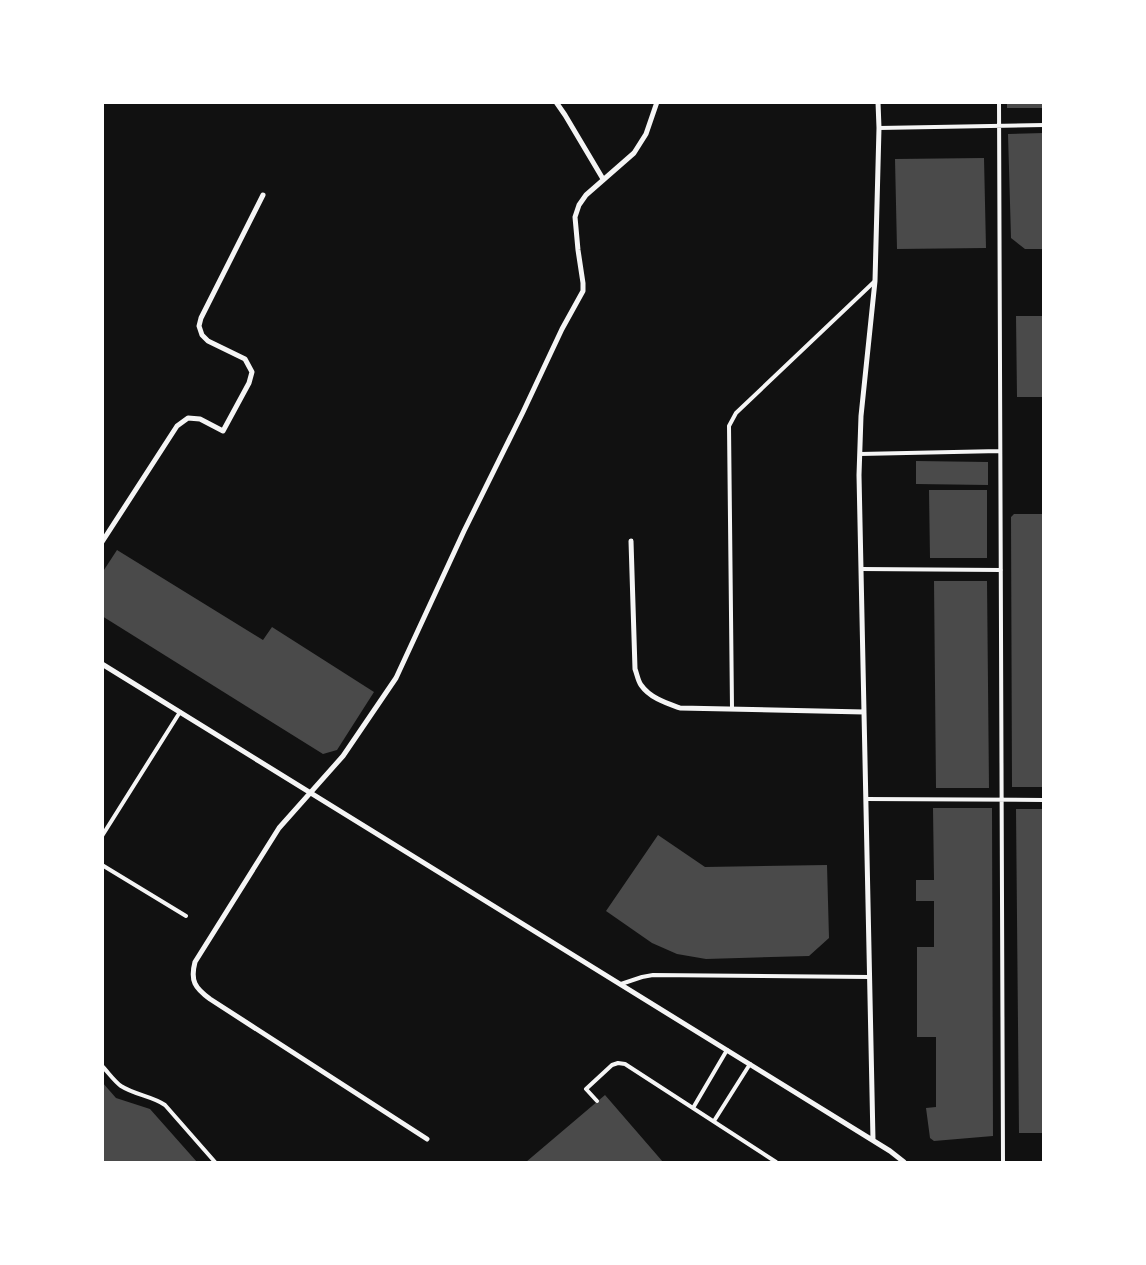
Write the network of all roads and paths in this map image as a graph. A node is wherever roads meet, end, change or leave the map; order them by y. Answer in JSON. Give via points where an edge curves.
{"nodes":[{"id":1,"x":556,"y":102,"type":"edge"},
{"id":2,"x":657,"y":102,"type":"edge"},
{"id":3,"x":878,"y":102,"type":"edge"},
{"id":4,"x":999,"y":102,"type":"edge"},
{"id":5,"x":999,"y":125,"type":"junction"},
{"id":6,"x":1044,"y":125,"type":"edge"},
{"id":7,"x":879,"y":128,"type":"junction"},
{"id":8,"x":604,"y":179,"type":"junction"},
{"id":9,"x":263,"y":195,"type":"dead end"},
{"id":10,"x":875,"y":280,"type":"junction"},
{"id":11,"x":1000,"y":451,"type":"junction"},
{"id":12,"x":860,"y":454,"type":"junction"},
{"id":13,"x":632,"y":541,"type":"dead end"},
{"id":14,"x":102,"y":542,"type":"edge"},
{"id":15,"x":861,"y":569,"type":"junction"},
{"id":16,"x":1001,"y":570,"type":"junction"},
{"id":17,"x":102,"y":664,"type":"edge"},
{"id":18,"x":732,"y":708,"type":"junction"},
{"id":19,"x":180,"y":712,"type":"junction"},
{"id":20,"x":864,"y":712,"type":"junction"},
{"id":21,"x":310,"y":793,"type":"junction"},
{"id":22,"x":866,"y":799,"type":"junction"},
{"id":23,"x":1001,"y":800,"type":"junction"},
{"id":24,"x":1044,"y":800,"type":"edge"},
{"id":25,"x":102,"y":836,"type":"edge"},
{"id":26,"x":102,"y":865,"type":"edge"},
{"id":27,"x":186,"y":916,"type":"dead end"},
{"id":28,"x":870,"y":977,"type":"junction"},
{"id":29,"x":620,"y":984,"type":"junction"},
{"id":30,"x":727,"y":1050,"type":"junction"},
{"id":31,"x":750,"y":1064,"type":"junction"},
{"id":32,"x":102,"y":1066,"type":"edge"},
{"id":33,"x":597,"y":1101,"type":"dead end"},
{"id":34,"x":693,"y":1108,"type":"junction"},
{"id":35,"x":714,"y":1121,"type":"junction"},
{"id":36,"x":427,"y":1139,"type":"dead end"},
{"id":37,"x":873,"y":1140,"type":"junction"},
{"id":38,"x":215,"y":1162,"type":"edge"},
{"id":39,"x":776,"y":1162,"type":"edge"},
{"id":40,"x":904,"y":1162,"type":"edge"},
{"id":41,"x":1003,"y":1162,"type":"edge"}],
"edges":[{"from":1,"to":8,"type":"street"},
{"from":2,"to":8,"type":"street","via":[[640,145]]},
{"from":3,"to":7,"type":"street"},
{"from":4,"to":5,"type":"lane"},
{"from":5,"to":6,"type":"lane"},
{"from":5,"to":7,"type":"lane"},
{"from":5,"to":11,"type":"lane"},
{"from":7,"to":10,"type":"street"},
{"from":8,"to":21,"type":"street","via":[[581,200],[575,218],[583,291],[464,531],[396,678],[342,756]]},
{"from":9,"to":14,"type":"street","via":[[199,326],[208,341],[245,359],[252,372],[249,383],[222,431],[200,419],[188,418],[177,426]]},
{"from":10,"to":12,"type":"street"},
{"from":10,"to":18,"type":"lane","via":[[736,413],[729,426]]},
{"from":11,"to":12,"type":"lane"},
{"from":11,"to":16,"type":"lane"},
{"from":12,"to":15,"type":"street"},
{"from":13,"to":18,"type":"street","via":[[635,670],[640,684],[652,696],[680,708]]},
{"from":15,"to":16,"type":"lane"},
{"from":15,"to":20,"type":"street"},
{"from":16,"to":23,"type":"lane"},
{"from":17,"to":19,"type":"street"},
{"from":18,"to":20,"type":"street"},
{"from":19,"to":21,"type":"street"},
{"from":19,"to":25,"type":"lane"},
{"from":20,"to":22,"type":"street"},
{"from":21,"to":29,"type":"street"},
{"from":21,"to":36,"type":"street","via":[[279,828],[196,962],[192,973],[195,985],[210,999]]},
{"from":22,"to":23,"type":"lane"},
{"from":22,"to":28,"type":"street"},
{"from":23,"to":24,"type":"lane"},
{"from":23,"to":41,"type":"lane"},
{"from":26,"to":27,"type":"lane"},
{"from":28,"to":29,"type":"lane","via":[[653,975]]},
{"from":28,"to":37,"type":"street"},
{"from":29,"to":30,"type":"street"},
{"from":30,"to":31,"type":"street"},
{"from":30,"to":34,"type":"lane"},
{"from":31,"to":35,"type":"lane"},
{"from":31,"to":37,"type":"street"},
{"from":32,"to":38,"type":"lane","via":[[119,1085],[165,1105]]},
{"from":33,"to":34,"type":"lane","via":[[586,1089],[606,1069],[618,1063],[632,1068]]},
{"from":34,"to":35,"type":"lane"},
{"from":35,"to":39,"type":"lane"},
{"from":37,"to":40,"type":"street"}]}
